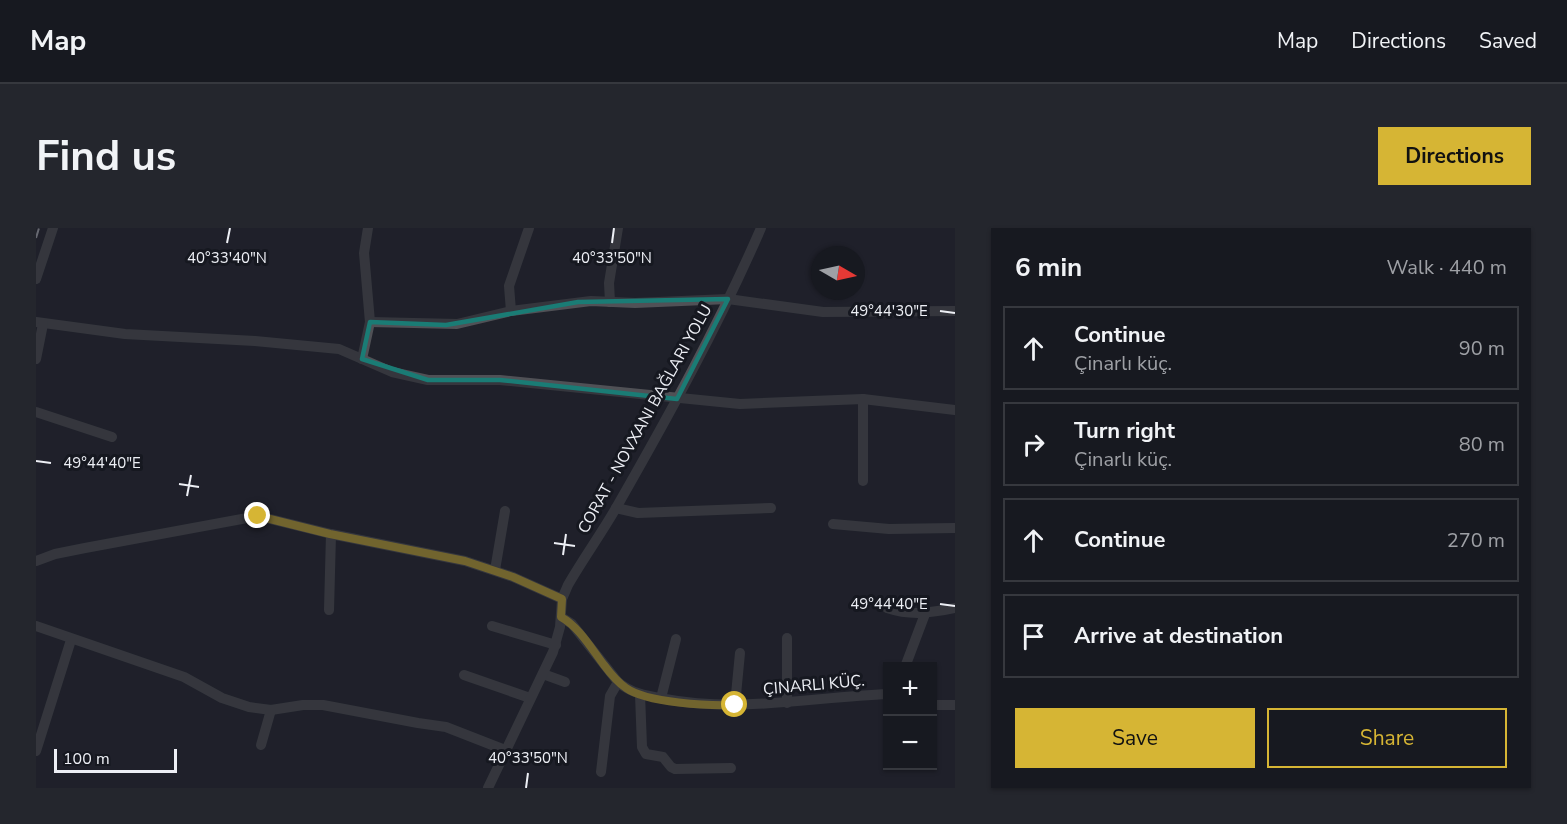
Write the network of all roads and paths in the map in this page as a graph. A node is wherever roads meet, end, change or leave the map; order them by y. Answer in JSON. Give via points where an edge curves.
{"nodes":[{"id":1,"x":53,"y":228,"type":"edge"},
{"id":2,"x":368,"y":228,"type":"edge"},
{"id":3,"x":529,"y":228,"type":"edge"},
{"id":4,"x":618,"y":228,"type":"edge"},
{"id":5,"x":761,"y":228,"type":"edge"},
{"id":6,"x":36,"y":279,"type":"edge"},
{"id":7,"x":728,"y":299,"type":"junction"},
{"id":8,"x":610,"y":302,"type":"junction"},
{"id":9,"x":511,"y":311,"type":"junction"},
{"id":10,"x":955,"y":311,"type":"edge"},
{"id":11,"x":369,"y":322,"type":"junction"},
{"id":12,"x":40,"y":323,"type":"edge"},
{"id":13,"x":36,"y":359,"type":"edge"},
{"id":14,"x":362,"y":359,"type":"junction"},
{"id":15,"x":677,"y":399,"type":"junction"},
{"id":16,"x":863,"y":399,"type":"junction"},
{"id":17,"x":955,"y":410,"type":"edge"},
{"id":18,"x":36,"y":412,"type":"edge"},
{"id":19,"x":112,"y":438,"type":"dead end"},
{"id":20,"x":864,"y":481,"type":"dead end"},
{"id":21,"x":616,"y":508,"type":"junction"},
{"id":22,"x":771,"y":508,"type":"dead end"},
{"id":23,"x":505,"y":511,"type":"dead end"},
{"id":24,"x":833,"y":524,"type":"dead end"},
{"id":25,"x":955,"y":528,"type":"edge"},
{"id":26,"x":330,"y":534,"type":"junction"},
{"id":27,"x":36,"y":561,"type":"edge"},
{"id":28,"x":495,"y":570,"type":"junction"},
{"id":29,"x":562,"y":599,"type":"junction"},
{"id":30,"x":887,"y":608,"type":"dead end"},
{"id":31,"x":955,"y":608,"type":"edge"},
{"id":32,"x":329,"y":610,"type":"dead end"},
{"id":33,"x":926,"y":614,"type":"junction"},
{"id":34,"x":561,"y":617,"type":"junction"},
{"id":35,"x":492,"y":626,"type":"dead end"},
{"id":36,"x":36,"y":627,"type":"edge"},
{"id":37,"x":787,"y":638,"type":"dead end"},
{"id":38,"x":676,"y":639,"type":"dead end"},
{"id":39,"x":71,"y":640,"type":"junction"},
{"id":40,"x":555,"y":645,"type":"junction"},
{"id":41,"x":740,"y":653,"type":"dead end"},
{"id":42,"x":907,"y":662,"type":"edge"},
{"id":43,"x":543,"y":674,"type":"junction"},
{"id":44,"x":464,"y":675,"type":"dead end"},
{"id":45,"x":565,"y":682,"type":"dead end"},
{"id":46,"x":618,"y":682,"type":"junction"},
{"id":47,"x":640,"y":694,"type":"junction"},
{"id":48,"x":883,"y":694,"type":"edge"},
{"id":49,"x":530,"y":698,"type":"junction"},
{"id":50,"x":661,"y":698,"type":"junction"},
{"id":51,"x":787,"y":703,"type":"junction"},
{"id":52,"x":735,"y":705,"type":"junction"},
{"id":53,"x":937,"y":705,"type":"edge"},
{"id":54,"x":955,"y":705,"type":"edge"},
{"id":55,"x":271,"y":710,"type":"junction"},
{"id":56,"x":261,"y":745,"type":"dead end"},
{"id":57,"x":505,"y":750,"type":"junction"},
{"id":58,"x":36,"y":751,"type":"edge"},
{"id":59,"x":731,"y":768,"type":"dead end"},
{"id":60,"x":601,"y":771,"type":"dead end"},
{"id":61,"x":488,"y":788,"type":"edge"}],
"edges":[{"from":1,"to":6,"type":"street"},
{"from":2,"to":11,"type":"street","via":[[364,253]]},
{"from":3,"to":9,"type":"street","via":[[509,286]]},
{"from":4,"to":8,"type":"street","via":[[609,283]]},
{"from":5,"to":7,"type":"street"},
{"from":7,"to":8,"type":"street"},
{"from":7,"to":10,"type":"street","via":[[823,312]]},
{"from":7,"to":15,"type":"street"},
{"from":8,"to":9,"type":"street"},
{"from":9,"to":11,"type":"street","via":[[457,324]]},
{"from":11,"to":14,"type":"street"},
{"from":12,"to":13,"type":"street"},
{"from":12,"to":14,"type":"street","via":[[134,335],[280,342],[339,349]]},
{"from":14,"to":15,"type":"street","via":[[392,372],[428,380],[500,380]]},
{"from":15,"to":16,"type":"street","via":[[740,404]]},
{"from":15,"to":21,"type":"street"},
{"from":16,"to":17,"type":"street"},
{"from":16,"to":20,"type":"street"},
{"from":18,"to":19,"type":"street"},
{"from":21,"to":22,"type":"street","via":[[638,513]]},
{"from":21,"to":29,"type":"street"},
{"from":23,"to":28,"type":"street"},
{"from":24,"to":25,"type":"street","via":[[889,529]]},
{"from":26,"to":27,"type":"street","via":[[258,516],[55,554]]},
{"from":26,"to":28,"type":"street"},
{"from":26,"to":32,"type":"street"},
{"from":28,"to":29,"type":"street"},
{"from":29,"to":34,"type":"street"},
{"from":30,"to":33,"type":"street"},
{"from":31,"to":33,"type":"street"},
{"from":33,"to":42,"type":"street"},
{"from":34,"to":40,"type":"street"},
{"from":34,"to":46,"type":"street","via":[[572,624]]},
{"from":35,"to":40,"type":"street"},
{"from":36,"to":39,"type":"street"},
{"from":37,"to":51,"type":"street"},
{"from":38,"to":50,"type":"street"},
{"from":39,"to":55,"type":"street","via":[[184,677],[234,703]]},
{"from":39,"to":58,"type":"street"},
{"from":40,"to":43,"type":"street"},
{"from":41,"to":52,"type":"street"},
{"from":43,"to":45,"type":"street"},
{"from":43,"to":49,"type":"street"},
{"from":44,"to":49,"type":"street"},
{"from":46,"to":47,"type":"street"},
{"from":46,"to":60,"type":"street","via":[[610,696]]},
{"from":47,"to":50,"type":"street"},
{"from":47,"to":59,"type":"street","via":[[642,747],[646,754],[663,757],[675,770]]},
{"from":48,"to":51,"type":"street"},
{"from":49,"to":57,"type":"street"},
{"from":50,"to":52,"type":"street"},
{"from":51,"to":52,"type":"street"},
{"from":53,"to":54,"type":"street"},
{"from":55,"to":56,"type":"street"},
{"from":55,"to":57,"type":"street","via":[[322,705],[446,727]]},
{"from":57,"to":61,"type":"street"}]}
